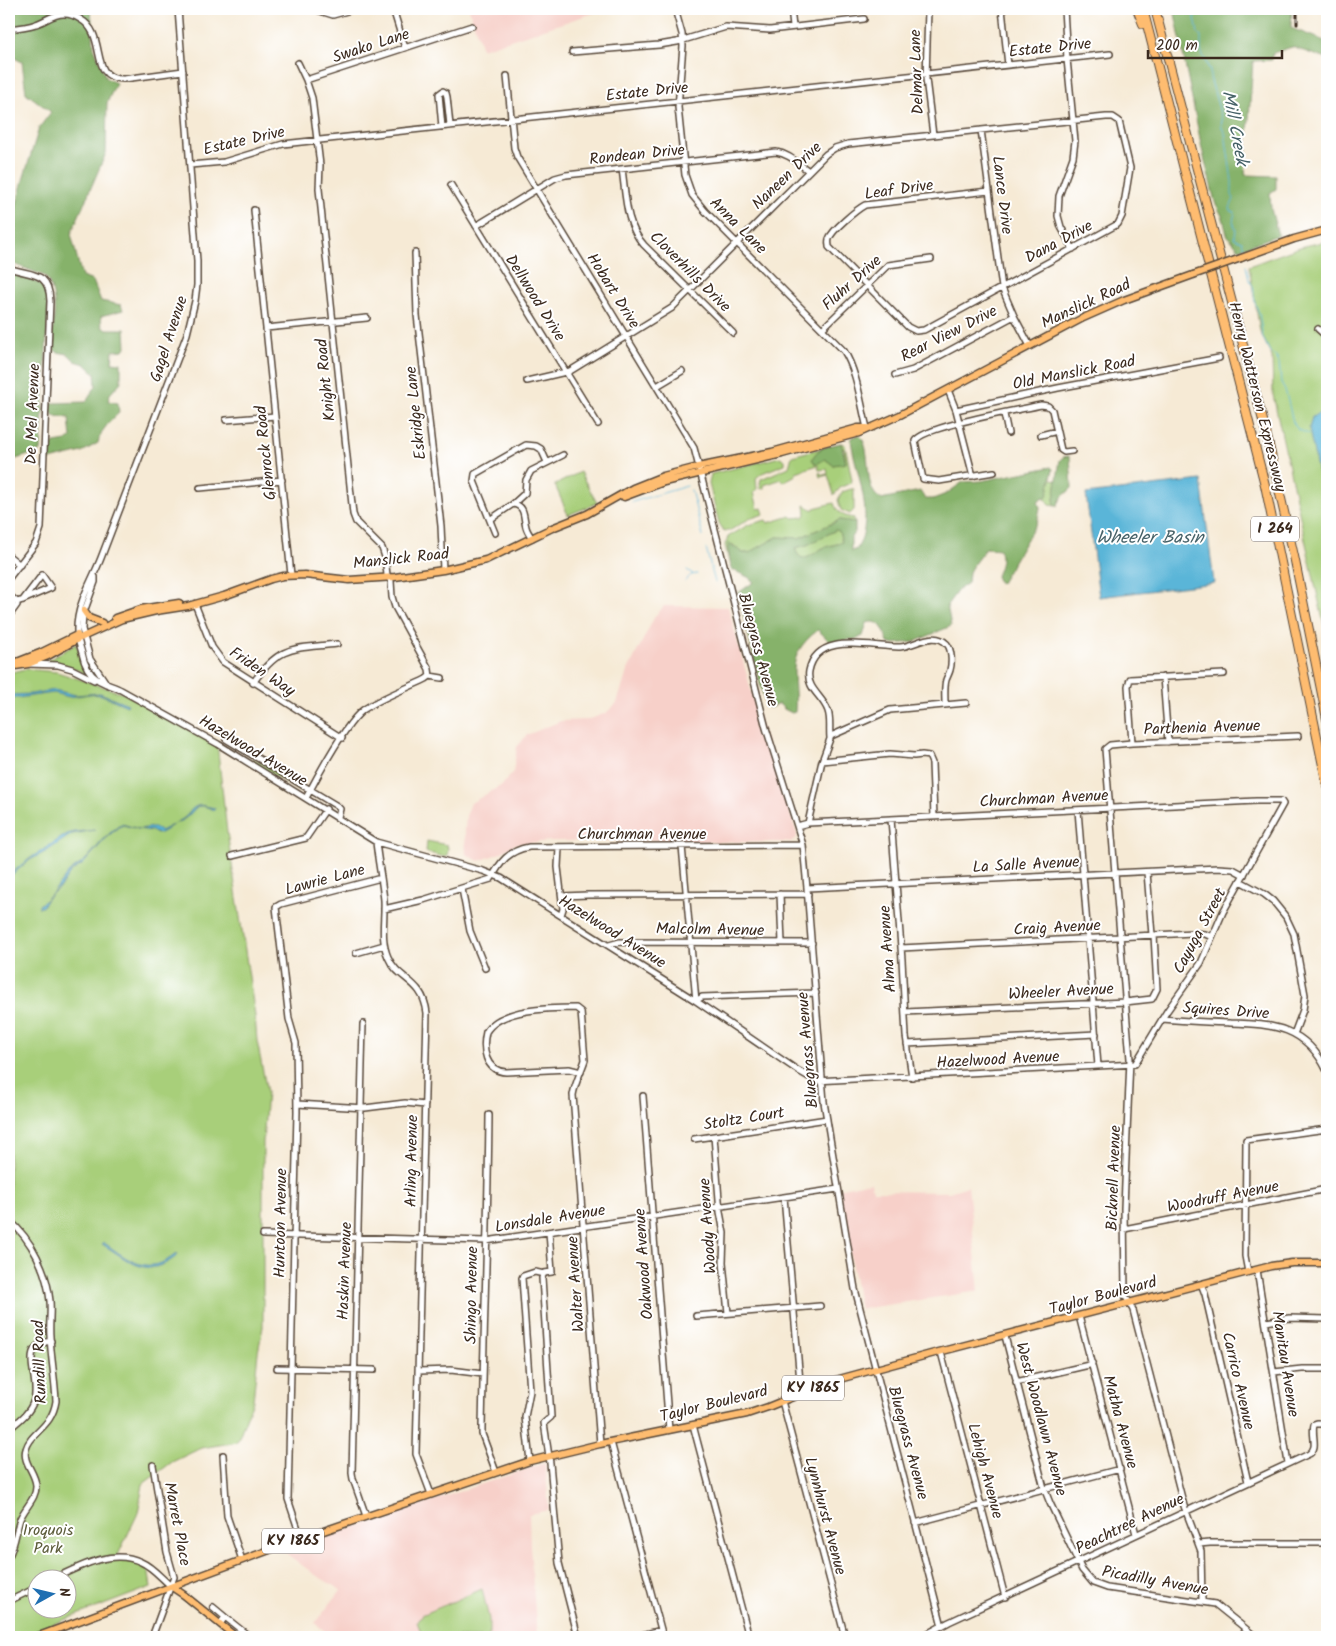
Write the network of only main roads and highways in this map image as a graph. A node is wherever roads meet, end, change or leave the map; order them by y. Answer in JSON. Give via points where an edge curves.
{"nodes":[{"id":1,"x":1137,"y":9,"type":"edge"},
{"id":2,"x":1143,"y":9,"type":"edge"},
{"id":3,"x":1157,"y":9,"type":"edge"},
{"id":4,"x":1153,"y":49,"type":"junction"},
{"id":5,"x":1327,"y":230,"type":"edge"},
{"id":6,"x":84,"y":610,"type":"road end"},
{"id":7,"x":117,"y":619,"type":"junction"},
{"id":8,"x":102,"y":623,"type":"junction"},
{"id":9,"x":80,"y":636,"type":"junction"},
{"id":10,"x":11,"y":666,"type":"edge"},
{"id":11,"x":1327,"y":719,"type":"edge"},
{"id":12,"x":1327,"y":784,"type":"edge"},
{"id":13,"x":1327,"y":1263,"type":"edge"},
{"id":14,"x":172,"y":1587,"type":"junction"},
{"id":15,"x":36,"y":1637,"type":"edge"},
{"id":16,"x":236,"y":1637,"type":"edge"}],
"edges":[{"from":1,"to":4,"type":"highway"},
{"from":2,"to":4,"type":"highway","number":"I 264"},
{"from":3,"to":11,"type":"highway","name":"Henry Watterson Expressway","number":"I 264","via":[[1266,432]]},
{"from":4,"to":12,"type":"highway","name":"Henry Watterson Expressway","number":"I 264","via":[[1265,486]]},
{"from":5,"to":7,"type":"main road","name":"Manslick Road","bridge":true,"via":[[1124,300],[859,433],[782,454],[699,470],[601,506],[486,560],[389,578],[349,580],[291,575],[188,606]]},
{"from":6,"to":8,"type":"main road","via":[[89,618]]},
{"from":7,"to":8,"type":"main road","name":"Manslick Road"},
{"from":7,"to":9,"type":"main road","name":"Manslick Road"},
{"from":8,"to":9,"type":"main road","name":"Manslick Road"},
{"from":9,"to":10,"type":"main road","name":"Manslick Road"},
{"from":9,"to":10,"type":"main road","name":"Manslick Road","via":[[48,656],[28,664]]},
{"from":13,"to":14,"type":"main road","name":"Taylor Boulevard","number":"KY 1865","via":[[1286,1263],[1248,1272],[875,1369],[825,1384],[759,1411],[530,1461],[301,1538]]},
{"from":14,"to":15,"type":"main road","number":"KY 1865"},
{"from":14,"to":16,"type":"main road"}]}
